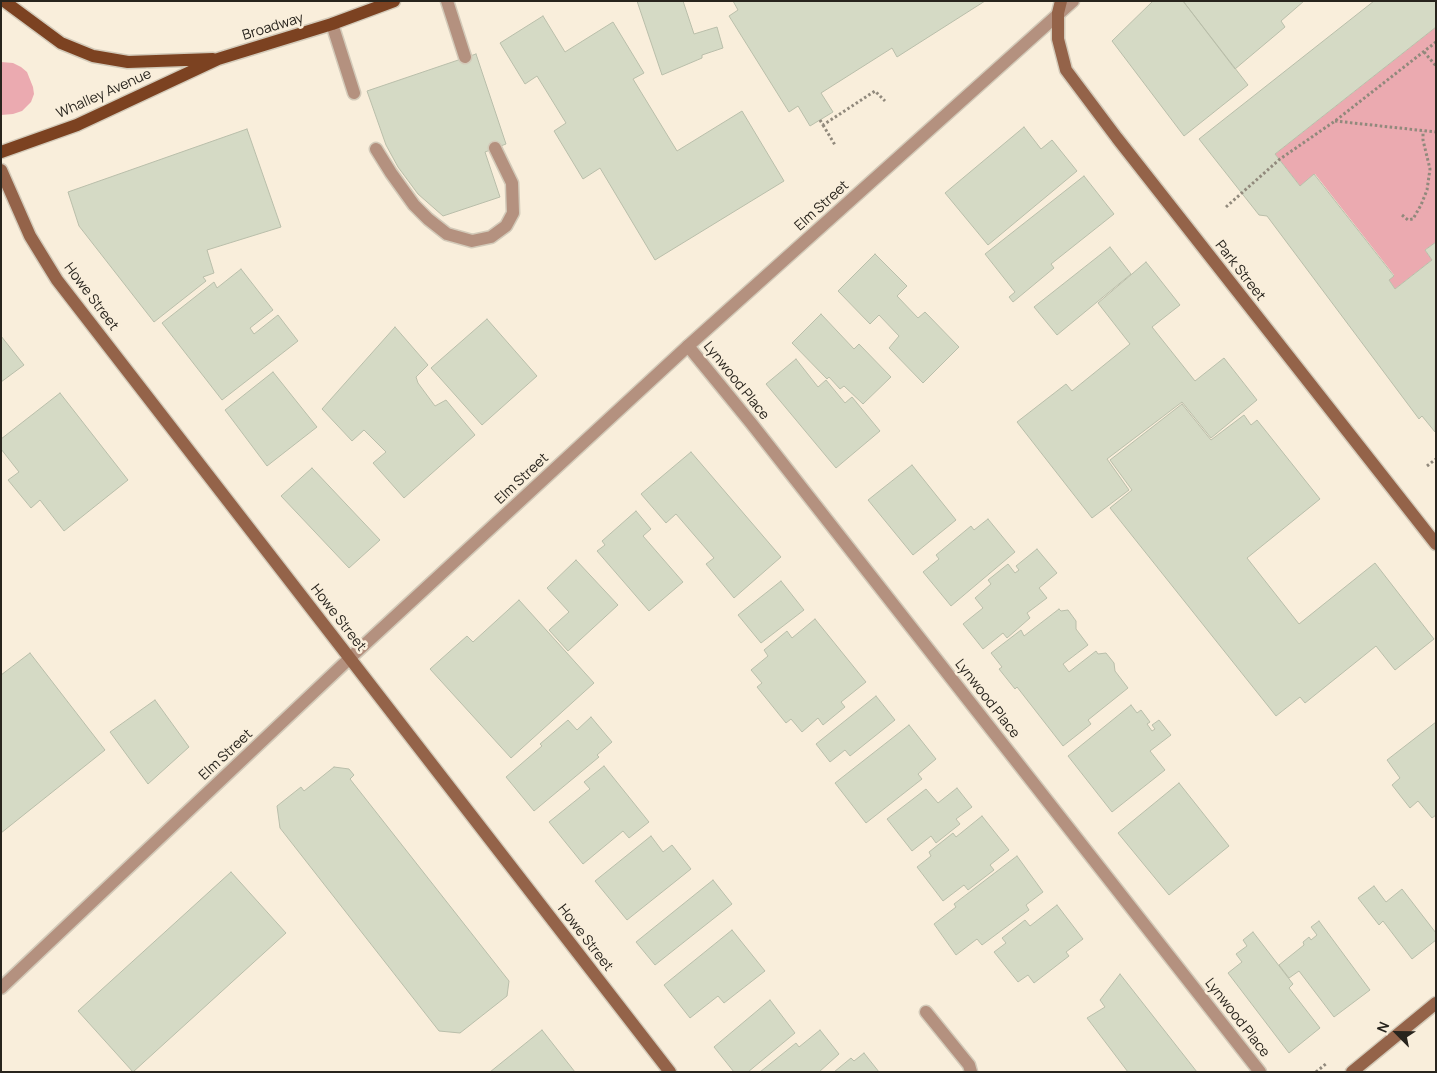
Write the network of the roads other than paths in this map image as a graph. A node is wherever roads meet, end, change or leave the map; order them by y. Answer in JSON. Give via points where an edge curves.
{"nodes":[{"id":1,"x":4,"y":1,"type":"edge"},
{"id":2,"x":394,"y":1,"type":"edge"},
{"id":3,"x":447,"y":1,"type":"edge"},
{"id":4,"x":1073,"y":1,"type":"edge"},
{"id":5,"x":1060,"y":7,"type":"edge"},
{"id":6,"x":332,"y":24,"type":"junction"},
{"id":7,"x":466,"y":57,"type":"dead end"},
{"id":8,"x":218,"y":59,"type":"junction"},
{"id":9,"x":354,"y":93,"type":"dead end"},
{"id":10,"x":496,"y":148,"type":"dead end"},
{"id":11,"x":376,"y":149,"type":"dead end"},
{"id":12,"x":1,"y":152,"type":"edge"},
{"id":13,"x":1,"y":170,"type":"edge"},
{"id":14,"x":688,"y":346,"type":"junction"},
{"id":15,"x":1436,"y":544,"type":"edge"},
{"id":16,"x":350,"y":658,"type":"junction"},
{"id":17,"x":1,"y":988,"type":"edge"},
{"id":18,"x":1436,"y":1003,"type":"edge"},
{"id":19,"x":926,"y":1012,"type":"dead end"},
{"id":20,"x":670,"y":1072,"type":"edge"},
{"id":21,"x":971,"y":1072,"type":"edge"},
{"id":22,"x":1260,"y":1072,"type":"edge"},
{"id":23,"x":1352,"y":1072,"type":"edge"}],
"edges":[{"from":1,"to":8,"type":"main road","via":[[61,43],[93,56],[128,62]]},
{"from":2,"to":6,"type":"main road","name":"Broadway"},
{"from":3,"to":7,"type":"street"},
{"from":4,"to":5,"type":"street","name":"Elm Street"},
{"from":5,"to":14,"type":"street","name":"Elm Street"},
{"from":5,"to":15,"type":"main road","name":"Park Street","via":[[1058,39],[1066,70],[1081,92]]},
{"from":6,"to":8,"type":"main road","name":"Broadway"},
{"from":6,"to":9,"type":"street"},
{"from":8,"to":12,"type":"main road","name":"Whalley Avenue","via":[[77,125]]},
{"from":10,"to":11,"type":"street","via":[[512,183],[513,213],[506,226],[491,237],[472,241],[447,234],[428,219],[414,205]]},
{"from":13,"to":16,"type":"main road","name":"Howe Street","via":[[30,236],[57,280]]},
{"from":14,"to":16,"type":"street","name":"Elm Street"},
{"from":14,"to":22,"type":"street","name":"Lynwood Place"},
{"from":16,"to":17,"type":"street","name":"Elm Street"},
{"from":16,"to":20,"type":"main road","name":"Howe Street"},
{"from":18,"to":23,"type":"main road"},
{"from":19,"to":21,"type":"street","via":[[969,1064]]}]}
